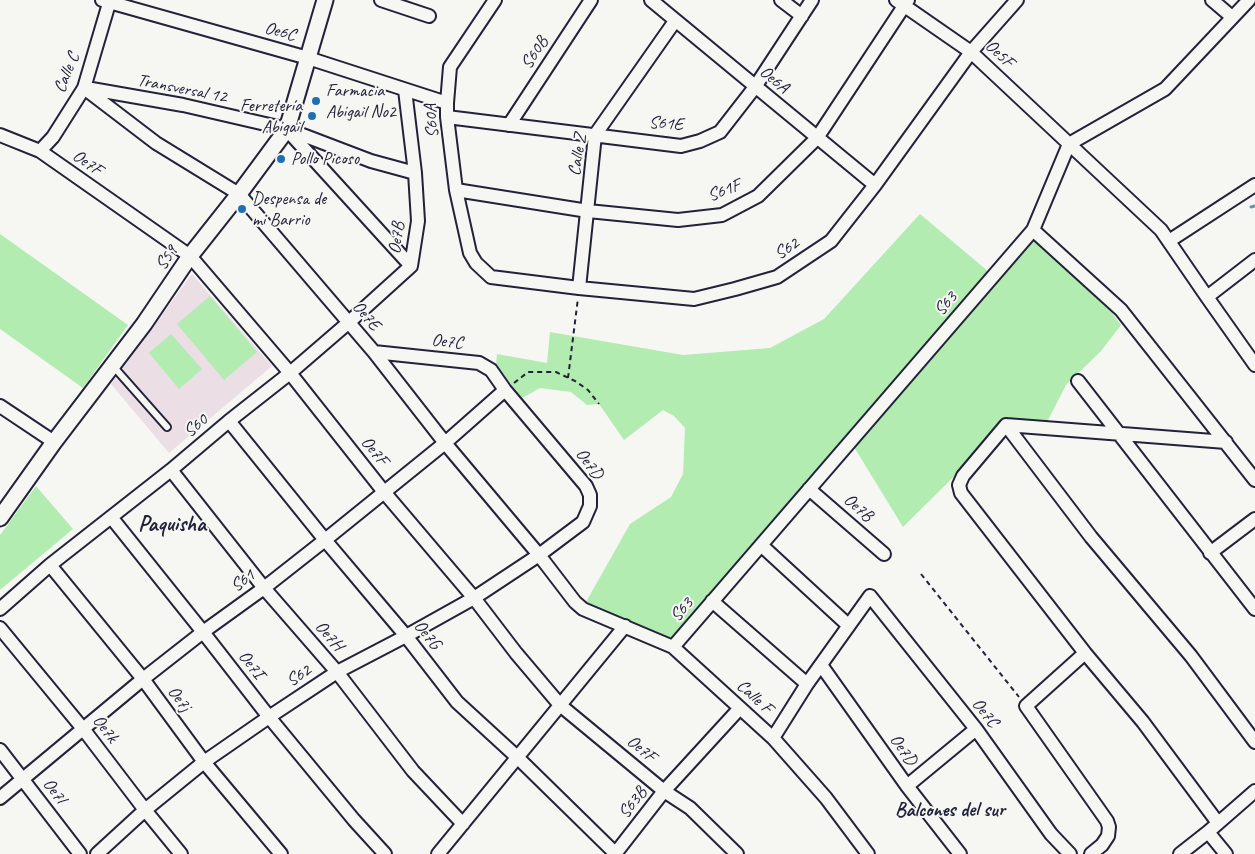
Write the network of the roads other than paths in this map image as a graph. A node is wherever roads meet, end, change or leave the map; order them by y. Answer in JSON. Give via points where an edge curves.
{"nodes":[{"id":1,"x":325,"y":0,"type":"edge"},
{"id":2,"x":381,"y":0,"type":"edge"},
{"id":3,"x":495,"y":0,"type":"edge"},
{"id":4,"x":591,"y":0,"type":"edge"},
{"id":5,"x":651,"y":0,"type":"edge"},
{"id":6,"x":781,"y":0,"type":"edge"},
{"id":7,"x":812,"y":0,"type":"edge"},
{"id":8,"x":1017,"y":0,"type":"edge"},
{"id":9,"x":1212,"y":0,"type":"edge"},
{"id":10,"x":1249,"y":0,"type":"edge"},
{"id":11,"x":107,"y":1,"type":"edge"},
{"id":12,"x":903,"y":2,"type":"edge"},
{"id":13,"x":429,"y":16,"type":"dead end"},
{"id":14,"x":802,"y":16,"type":"junction"},
{"id":15,"x":1232,"y":17,"type":"junction"},
{"id":16,"x":675,"y":21,"type":"junction"},
{"id":17,"x":971,"y":52,"type":"junction"},
{"id":18,"x":308,"y":58,"type":"junction"},
{"id":19,"x":756,"y":87,"type":"junction"},
{"id":20,"x":84,"y":88,"type":"junction"},
{"id":21,"x":405,"y":90,"type":"junction"},
{"id":22,"x":447,"y":103,"type":"junction"},
{"id":23,"x":448,"y":116,"type":"junction"},
{"id":24,"x":509,"y":125,"type":"junction"},
{"id":25,"x":287,"y":129,"type":"junction"},
{"id":26,"x":0,"y":135,"type":"edge"},
{"id":27,"x":595,"y":135,"type":"junction"},
{"id":28,"x":817,"y":138,"type":"junction"},
{"id":29,"x":1069,"y":144,"type":"junction"},
{"id":30,"x":40,"y":151,"type":"junction"},
{"id":31,"x":415,"y":173,"type":"junction"},
{"id":32,"x":875,"y":185,"type":"junction"},
{"id":33,"x":1255,"y":185,"type":"edge"},
{"id":34,"x":456,"y":190,"type":"junction"},
{"id":35,"x":239,"y":194,"type":"junction"},
{"id":36,"x":588,"y":211,"type":"junction"},
{"id":37,"x":1033,"y":230,"type":"junction"},
{"id":38,"x":1169,"y":241,"type":"junction"},
{"id":39,"x":470,"y":253,"type":"joint"},
{"id":40,"x":190,"y":256,"type":"junction"},
{"id":41,"x":1255,"y":260,"type":"edge"},
{"id":42,"x":411,"y":266,"type":"junction"},
{"id":43,"x":579,"y":288,"type":"junction"},
{"id":44,"x":1207,"y":297,"type":"junction"},
{"id":45,"x":348,"y":323,"type":"junction"},
{"id":46,"x":374,"y":352,"type":"junction"},
{"id":47,"x":112,"y":365,"type":"junction"},
{"id":48,"x":1255,"y":365,"type":"edge"},
{"id":49,"x":290,"y":373,"type":"junction"},
{"id":50,"x":1078,"y":381,"type":"dead end"},
{"id":51,"x":505,"y":390,"type":"junction"},
{"id":52,"x":0,"y":406,"type":"edge"},
{"id":53,"x":229,"y":421,"type":"junction"},
{"id":54,"x":1006,"y":425,"type":"junction"},
{"id":55,"x":166,"y":427,"type":"dead end"},
{"id":56,"x":1119,"y":434,"type":"junction"},
{"id":57,"x":54,"y":442,"type":"junction"},
{"id":58,"x":1226,"y":442,"type":"junction"},
{"id":59,"x":445,"y":443,"type":"junction"},
{"id":60,"x":171,"y":470,"type":"junction"},
{"id":61,"x":1255,"y":480,"type":"edge"},
{"id":62,"x":809,"y":489,"type":"junction"},
{"id":63,"x":384,"y":492,"type":"junction"},
{"id":64,"x":2,"y":513,"type":"edge"},
{"id":65,"x":112,"y":517,"type":"junction"},
{"id":66,"x":1255,"y":519,"type":"edge"},
{"id":67,"x":325,"y":540,"type":"junction"},
{"id":68,"x":761,"y":545,"type":"junction"},
{"id":69,"x":1210,"y":553,"type":"junction"},
{"id":70,"x":884,"y":554,"type":"dead end"},
{"id":71,"x":539,"y":555,"type":"junction"},
{"id":72,"x":50,"y":566,"type":"junction"},
{"id":73,"x":264,"y":588,"type":"junction"},
{"id":74,"x":474,"y":598,"type":"junction"},
{"id":75,"x":712,"y":601,"type":"junction"},
{"id":76,"x":583,"y":608,"type":"joint"},
{"id":77,"x":0,"y":609,"type":"edge"},
{"id":78,"x":1255,"y":610,"type":"edge"},
{"id":79,"x":625,"y":626,"type":"junction"},
{"id":80,"x":848,"y":626,"type":"junction"},
{"id":81,"x":0,"y":628,"type":"edge"},
{"id":82,"x":203,"y":632,"type":"junction"},
{"id":83,"x":406,"y":636,"type":"junction"},
{"id":84,"x":673,"y":647,"type":"junction"},
{"id":85,"x":1085,"y":653,"type":"junction"},
{"id":86,"x":821,"y":665,"type":"junction"},
{"id":87,"x":338,"y":672,"type":"junction"},
{"id":88,"x":143,"y":679,"type":"junction"},
{"id":89,"x":807,"y":684,"type":"junction"},
{"id":90,"x":560,"y":705,"type":"junction"},
{"id":91,"x":740,"y":708,"type":"junction"},
{"id":92,"x":268,"y":717,"type":"junction"},
{"id":93,"x":976,"y":729,"type":"junction"},
{"id":94,"x":84,"y":730,"type":"junction"},
{"id":95,"x":773,"y":738,"type":"junction"},
{"id":96,"x":1255,"y":742,"type":"edge"},
{"id":97,"x":0,"y":750,"type":"edge"},
{"id":98,"x":517,"y":757,"type":"junction"},
{"id":99,"x":204,"y":762,"type":"junction"},
{"id":100,"x":24,"y":779,"type":"junction"},
{"id":101,"x":907,"y":786,"type":"junction"},
{"id":102,"x":664,"y":791,"type":"junction"},
{"id":103,"x":1255,"y":791,"type":"edge"},
{"id":104,"x":0,"y":798,"type":"edge"},
{"id":105,"x":145,"y":810,"type":"junction"},
{"id":106,"x":1218,"y":823,"type":"junction"},
{"id":107,"x":463,"y":824,"type":"junction"},
{"id":108,"x":1208,"y":832,"type":"junction"},
{"id":109,"x":1106,"y":849,"type":"edge"},
{"id":110,"x":80,"y":854,"type":"edge"},
{"id":111,"x":97,"y":854,"type":"edge"},
{"id":112,"x":181,"y":854,"type":"edge"},
{"id":113,"x":281,"y":854,"type":"edge"},
{"id":114,"x":385,"y":854,"type":"edge"},
{"id":115,"x":438,"y":854,"type":"edge"},
{"id":116,"x":615,"y":854,"type":"edge"},
{"id":117,"x":737,"y":854,"type":"edge"},
{"id":118,"x":868,"y":854,"type":"edge"},
{"id":119,"x":960,"y":854,"type":"edge"},
{"id":120,"x":1070,"y":854,"type":"edge"},
{"id":121,"x":1091,"y":854,"type":"edge"},
{"id":122,"x":1180,"y":854,"type":"edge"},
{"id":123,"x":1226,"y":854,"type":"edge"}],
"edges":[{"from":1,"to":18,"type":"street","name":"S59"},
{"from":2,"to":13,"type":"street"},
{"from":3,"to":22,"type":"street","name":"S60A","via":[[450,67]]},
{"from":4,"to":24,"type":"street","name":"S60B"},
{"from":5,"to":16,"type":"street","name":"Oe6A"},
{"from":6,"to":14,"type":"street"},
{"from":7,"to":14,"type":"street","name":"S61E"},
{"from":8,"to":17,"type":"street","name":"S62"},
{"from":9,"to":15,"type":"street"},
{"from":10,"to":15,"type":"street"},
{"from":11,"to":18,"type":"street","name":"Oe6C"},
{"from":11,"to":20,"type":"street","name":"Calle C"},
{"from":12,"to":17,"type":"street","name":"Oe5F"},
{"from":12,"to":28,"type":"street","name":"S61F"},
{"from":14,"to":19,"type":"street","name":"S61E"},
{"from":15,"to":29,"type":"street","via":[[1165,89]]},
{"from":16,"to":19,"type":"street","name":"Oe6A"},
{"from":16,"to":27,"type":"street","name":"Calle Z"},
{"from":17,"to":29,"type":"street","name":"Oe5F"},
{"from":17,"to":32,"type":"street","name":"S62"},
{"from":18,"to":21,"type":"street","name":"Oe6C"},
{"from":18,"to":25,"type":"street","name":"S59"},
{"from":19,"to":27,"type":"street","name":"S61E","via":[[720,132],[700,141],[681,146]]},
{"from":19,"to":28,"type":"street","name":"Oe6A"},
{"from":20,"to":25,"type":"street","name":"Transversal 12","via":[[182,105]]},
{"from":20,"to":30,"type":"street","name":"Calle C","via":[[53,137]]},
{"from":20,"to":35,"type":"street","name":"Oe7E","via":[[156,143]]},
{"from":21,"to":22,"type":"street","name":"Oe6C"},
{"from":21,"to":31,"type":"street","name":"Oe7B"},
{"from":22,"to":23,"type":"street","name":"S60A"},
{"from":23,"to":24,"type":"street","name":"S61E"},
{"from":23,"to":34,"type":"street","name":"S60A"},
{"from":24,"to":27,"type":"street","name":"S61E"},
{"from":25,"to":31,"type":"street","name":"Transversal 12","via":[[371,161]]},
{"from":25,"to":35,"type":"street","name":"S59"},
{"from":25,"to":42,"type":"street","name":"Oe7B"},
{"from":26,"to":30,"type":"street","name":"Oe7F"},
{"from":27,"to":36,"type":"street","name":"Calle Z"},
{"from":28,"to":32,"type":"street","name":"Oe6A"},
{"from":28,"to":36,"type":"street","name":"S61F","via":[[758,196],[722,214],[678,220]]},
{"from":29,"to":37,"type":"street","name":"S63"},
{"from":29,"to":38,"type":"street","name":"Oe5F"},
{"from":30,"to":40,"type":"street","name":"Oe7F"},
{"from":31,"to":42,"type":"street","name":"Oe7B","via":[[418,221]]},
{"from":32,"to":43,"type":"street","name":"S62","via":[[832,241],[777,277],[694,298]]},
{"from":33,"to":38,"type":"street"},
{"from":34,"to":36,"type":"street","name":"S61F"},
{"from":34,"to":39,"type":"street","name":"S60A"},
{"from":35,"to":40,"type":"street","name":"S59"},
{"from":35,"to":45,"type":"street","name":"Oe7E"},
{"from":36,"to":43,"type":"street","name":"Calle Z"},
{"from":37,"to":58,"type":"street","via":[[1121,310]]},
{"from":37,"to":62,"type":"street","name":"S63"},
{"from":38,"to":44,"type":"street","name":"Oe5F"},
{"from":39,"to":43,"type":"street","name":"S62","via":[[491,277]]},
{"from":40,"to":47,"type":"street","name":"S59"},
{"from":40,"to":49,"type":"street","name":"Oe7F"},
{"from":41,"to":44,"type":"street"},
{"from":42,"to":45,"type":"street","name":"S60"},
{"from":44,"to":48,"type":"street","name":"Oe5F"},
{"from":45,"to":46,"type":"street","name":"Oe7E"},
{"from":45,"to":49,"type":"street","name":"S60"},
{"from":46,"to":51,"type":"street","name":"Oe7C","via":[[478,363],[491,370]]},
{"from":46,"to":59,"type":"street","name":"Oe7E"},
{"from":47,"to":55,"type":"lane"},
{"from":47,"to":57,"type":"street","name":"S59"},
{"from":49,"to":53,"type":"street","name":"S60"},
{"from":49,"to":63,"type":"street","name":"Oe7F"},
{"from":50,"to":56,"type":"street"},
{"from":51,"to":59,"type":"street","name":"S61"},
{"from":51,"to":71,"type":"street","name":"Oe7D","via":[[586,486],[590,495],[590,506],[583,522]]},
{"from":52,"to":57,"type":"street"},
{"from":53,"to":60,"type":"street","name":"S60"},
{"from":53,"to":67,"type":"street","name":"Oe7G"},
{"from":54,"to":56,"type":"street"},
{"from":54,"to":85,"type":"street","via":[[963,476],[959,485],[961,493]]},
{"from":54,"to":96,"type":"street","via":[[1091,537],[1191,656]]},
{"from":56,"to":58,"type":"street"},
{"from":56,"to":69,"type":"street"},
{"from":57,"to":64,"type":"street","name":"S59"},
{"from":58,"to":61,"type":"street"},
{"from":59,"to":63,"type":"street","name":"S61"},
{"from":59,"to":71,"type":"street","name":"Oe7E"},
{"from":60,"to":65,"type":"street","name":"S60"},
{"from":60,"to":73,"type":"street","name":"Oe7H"},
{"from":62,"to":68,"type":"street","name":"S63"},
{"from":62,"to":70,"type":"street","name":"Oe7B"},
{"from":63,"to":67,"type":"street","name":"S61"},
{"from":63,"to":74,"type":"street","name":"Oe7F"},
{"from":65,"to":72,"type":"street","name":"S60"},
{"from":65,"to":82,"type":"street","name":"Oe7I"},
{"from":66,"to":69,"type":"street"},
{"from":67,"to":73,"type":"street","name":"S61"},
{"from":67,"to":83,"type":"street","name":"Oe7G"},
{"from":68,"to":75,"type":"street","name":"S63"},
{"from":68,"to":80,"type":"street"},
{"from":69,"to":78,"type":"street"},
{"from":71,"to":74,"type":"street","name":"S62"},
{"from":71,"to":76,"type":"street","name":"Oe7E"},
{"from":72,"to":77,"type":"street","name":"S60"},
{"from":72,"to":88,"type":"street","name":"Oe7j"},
{"from":73,"to":82,"type":"street","name":"S61"},
{"from":73,"to":87,"type":"street","name":"Oe7H"},
{"from":74,"to":83,"type":"street","name":"S62"},
{"from":74,"to":90,"type":"street","name":"Oe7F"},
{"from":75,"to":84,"type":"street","name":"S63"},
{"from":75,"to":89,"type":"street"},
{"from":76,"to":79,"type":"street","name":"Calle F"},
{"from":79,"to":84,"type":"street","name":"Calle F"},
{"from":79,"to":90,"type":"street"},
{"from":80,"to":86,"type":"street"},
{"from":80,"to":93,"type":"street","name":"Oe7C","via":[[870,596]]},
{"from":81,"to":94,"type":"street","name":"Oe7k"},
{"from":82,"to":88,"type":"street","name":"S61"},
{"from":82,"to":92,"type":"street","name":"Oe7I"},
{"from":83,"to":87,"type":"street","name":"S62"},
{"from":83,"to":98,"type":"street","name":"Oe7G","via":[[458,702]]},
{"from":84,"to":91,"type":"street","name":"Calle F"},
{"from":85,"to":106,"type":"street","via":[[1143,722]]},
{"from":85,"to":109,"type":"street","via":[[1026,706],[1107,821]]},
{"from":86,"to":89,"type":"street"},
{"from":86,"to":101,"type":"street","name":"Oe7D"},
{"from":87,"to":92,"type":"street","name":"S62"},
{"from":87,"to":107,"type":"street","name":"Oe7H","via":[[413,771]]},
{"from":88,"to":94,"type":"street","name":"S61"},
{"from":88,"to":99,"type":"street","name":"Oe7j"},
{"from":89,"to":95,"type":"street"},
{"from":90,"to":98,"type":"street"},
{"from":90,"to":102,"type":"street","name":"Oe7F"},
{"from":91,"to":95,"type":"street","name":"Calle F"},
{"from":91,"to":102,"type":"street","name":"S63B"},
{"from":92,"to":99,"type":"street","name":"S62"},
{"from":92,"to":114,"type":"street","name":"Oe7I"},
{"from":93,"to":101,"type":"street"},
{"from":93,"to":120,"type":"street","name":"Oe7C","via":[[1051,834]]},
{"from":94,"to":100,"type":"street","name":"S61"},
{"from":94,"to":105,"type":"street","name":"Oe7k"},
{"from":95,"to":118,"type":"street","name":"Calle F","via":[[826,798]]},
{"from":97,"to":100,"type":"street","name":"Oe7l"},
{"from":98,"to":107,"type":"street"},
{"from":98,"to":116,"type":"street","name":"Oe7G"},
{"from":99,"to":105,"type":"street","name":"S62"},
{"from":99,"to":113,"type":"street","name":"Oe7j"},
{"from":100,"to":104,"type":"street","name":"S61"},
{"from":100,"to":110,"type":"street","name":"Oe7l"},
{"from":101,"to":119,"type":"street","name":"Oe7D"},
{"from":102,"to":116,"type":"street","name":"S63B"},
{"from":102,"to":117,"type":"street","name":"Oe7F","via":[[690,808]]},
{"from":103,"to":106,"type":"street"},
{"from":105,"to":111,"type":"street","name":"S62"},
{"from":105,"to":112,"type":"street","name":"Oe7k"},
{"from":106,"to":108,"type":"street"},
{"from":107,"to":115,"type":"street"},
{"from":108,"to":122,"type":"street"},
{"from":108,"to":123,"type":"street"},
{"from":109,"to":121,"type":"street"}]}
